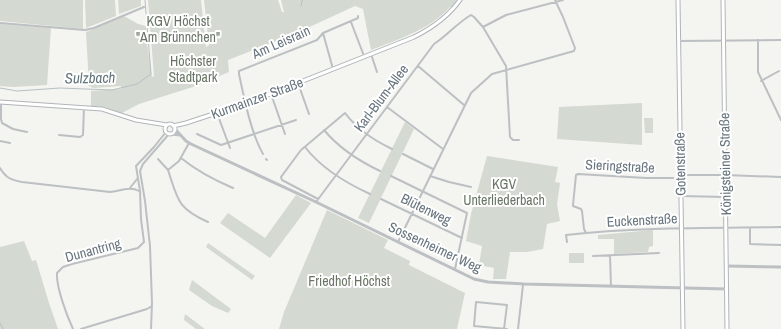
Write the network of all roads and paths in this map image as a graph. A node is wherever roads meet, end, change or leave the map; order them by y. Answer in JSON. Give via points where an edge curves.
{"nodes":[{"id":1,"x":460,"y":0,"type":"edge"},
{"id":2,"x":563,"y":0,"type":"edge"},
{"id":3,"x":678,"y":0,"type":"edge"},
{"id":4,"x":723,"y":0,"type":"edge"},
{"id":5,"x":555,"y":1,"type":"edge"},
{"id":6,"x":144,"y":7,"type":"dead end"},
{"id":7,"x":358,"y":16,"type":"dead end"},
{"id":8,"x":351,"y":22,"type":"junction"},
{"id":9,"x":0,"y":23,"type":"edge"},
{"id":10,"x":484,"y":27,"type":"junction"},
{"id":11,"x":322,"y":33,"type":"junction"},
{"id":12,"x":724,"y":40,"type":"junction"},
{"id":13,"x":758,"y":40,"type":"junction"},
{"id":14,"x":781,"y":40,"type":"edge"},
{"id":15,"x":679,"y":41,"type":"junction"},
{"id":16,"x":371,"y":54,"type":"junction"},
{"id":17,"x":364,"y":57,"type":"junction"},
{"id":18,"x":418,"y":66,"type":"junction"},
{"id":19,"x":333,"y":69,"type":"junction"},
{"id":20,"x":507,"y":69,"type":"junction"},
{"id":21,"x":780,"y":71,"type":"dead end"},
{"id":22,"x":377,"y":72,"type":"dead end"},
{"id":23,"x":761,"y":81,"type":"junction"},
{"id":24,"x":298,"y":83,"type":"junction"},
{"id":25,"x":271,"y":94,"type":"junction"},
{"id":26,"x":0,"y":102,"type":"edge"},
{"id":27,"x":245,"y":104,"type":"junction"},
{"id":28,"x":464,"y":105,"type":"junction"},
{"id":29,"x":84,"y":107,"type":"junction"},
{"id":30,"x":387,"y":107,"type":"junction"},
{"id":31,"x":217,"y":113,"type":"junction"},
{"id":32,"x":309,"y":114,"type":"dead end"},
{"id":33,"x":296,"y":120,"type":"dead end"},
{"id":34,"x":781,"y":120,"type":"edge"},
{"id":35,"x":181,"y":124,"type":"junction"},
{"id":36,"x":282,"y":124,"type":"junction"},
{"id":37,"x":174,"y":128,"type":"junction"},
{"id":38,"x":324,"y":130,"type":"junction"},
{"id":39,"x":168,"y":131,"type":"junction"},
{"id":40,"x":27,"y":132,"type":"dead end"},
{"id":41,"x":255,"y":133,"type":"junction"},
{"id":42,"x":180,"y":134,"type":"junction"},
{"id":43,"x":197,"y":134,"type":"dead end"},
{"id":44,"x":285,"y":134,"type":"dead end"},
{"id":45,"x":366,"y":134,"type":"junction"},
{"id":46,"x":59,"y":135,"type":"dead end"},
{"id":47,"x":519,"y":140,"type":"dead end"},
{"id":48,"x":0,"y":141,"type":"edge"},
{"id":49,"x":228,"y":142,"type":"junction"},
{"id":50,"x":10,"y":143,"type":"dead end"},
{"id":51,"x":189,"y":143,"type":"junction"},
{"id":52,"x":305,"y":147,"type":"junction"},
{"id":53,"x":230,"y":148,"type":"dead end"},
{"id":54,"x":392,"y":149,"type":"dead end"},
{"id":55,"x":444,"y":149,"type":"junction"},
{"id":56,"x":153,"y":151,"type":"junction"},
{"id":57,"x":264,"y":154,"type":"dead end"},
{"id":58,"x":351,"y":154,"type":"junction"},
{"id":59,"x":403,"y":154,"type":"dead end"},
{"id":60,"x":142,"y":158,"type":"junction"},
{"id":61,"x":182,"y":158,"type":"junction"},
{"id":62,"x":158,"y":159,"type":"dead end"},
{"id":63,"x":147,"y":160,"type":"junction"},
{"id":64,"x":139,"y":162,"type":"junction"},
{"id":65,"x":143,"y":164,"type":"junction"},
{"id":66,"x":0,"y":168,"type":"edge"},
{"id":67,"x":433,"y":169,"type":"junction"},
{"id":68,"x":168,"y":170,"type":"junction"},
{"id":69,"x":380,"y":171,"type":"dead end"},
{"id":70,"x":336,"y":174,"type":"junction"},
{"id":71,"x":726,"y":175,"type":"junction"},
{"id":72,"x":391,"y":176,"type":"dead end"},
{"id":73,"x":430,"y":176,"type":"junction"},
{"id":74,"x":680,"y":177,"type":"junction"},
{"id":75,"x":781,"y":177,"type":"edge"},
{"id":76,"x":137,"y":179,"type":"junction"},
{"id":77,"x":296,"y":186,"type":"junction"},
{"id":78,"x":471,"y":187,"type":"dead end"},
{"id":79,"x":130,"y":188,"type":"junction"},
{"id":80,"x":233,"y":188,"type":"dead end"},
{"id":81,"x":140,"y":191,"type":"junction"},
{"id":82,"x":292,"y":191,"type":"junction"},
{"id":83,"x":423,"y":192,"type":"junction"},
{"id":84,"x":370,"y":194,"type":"dead end"},
{"id":85,"x":680,"y":196,"type":"junction"},
{"id":86,"x":726,"y":196,"type":"junction"},
{"id":87,"x":381,"y":199,"type":"dead end"},
{"id":88,"x":317,"y":200,"type":"junction"},
{"id":89,"x":412,"y":214,"type":"junction"},
{"id":90,"x":208,"y":222,"type":"dead end"},
{"id":91,"x":781,"y":227,"type":"edge"},
{"id":92,"x":681,"y":228,"type":"junction"},
{"id":93,"x":726,"y":228,"type":"junction"},
{"id":94,"x":750,"y":228,"type":"junction"},
{"id":95,"x":148,"y":230,"type":"junction"},
{"id":96,"x":142,"y":231,"type":"junction"},
{"id":97,"x":586,"y":233,"type":"junction"},
{"id":98,"x":462,"y":238,"type":"junction"},
{"id":99,"x":144,"y":242,"type":"junction"},
{"id":100,"x":398,"y":242,"type":"junction"},
{"id":101,"x":567,"y":242,"type":"dead end"},
{"id":102,"x":150,"y":243,"type":"junction"},
{"id":103,"x":781,"y":245,"type":"edge"},
{"id":104,"x":659,"y":253,"type":"dead end"},
{"id":105,"x":592,"y":256,"type":"dead end"},
{"id":106,"x":610,"y":256,"type":"junction"},
{"id":107,"x":727,"y":266,"type":"junction"},
{"id":108,"x":781,"y":267,"type":"edge"},
{"id":109,"x":455,"y":269,"type":"junction"},
{"id":110,"x":524,"y":284,"type":"junction"},
{"id":111,"x":611,"y":286,"type":"junction"},
{"id":112,"x":682,"y":288,"type":"junction"},
{"id":113,"x":727,"y":289,"type":"junction"},
{"id":114,"x":152,"y":306,"type":"junction"},
{"id":115,"x":73,"y":329,"type":"edge"},
{"id":116,"x":81,"y":329,"type":"edge"},
{"id":117,"x":151,"y":329,"type":"edge"},
{"id":118,"x":506,"y":329,"type":"edge"},
{"id":119,"x":518,"y":329,"type":"edge"},
{"id":120,"x":683,"y":329,"type":"edge"},
{"id":121,"x":727,"y":329,"type":"edge"}],
"edges":[{"from":1,"to":16,"type":"main road","name":"Kurmainzer Straße","via":[[446,16],[428,30]]},
{"from":2,"to":5,"type":"street"},
{"from":3,"to":15,"type":"main road","name":"Gotenstraße"},
{"from":4,"to":12,"type":"main road","name":"Königsteiner Straße"},
{"from":5,"to":10,"type":"street","via":[[506,15]]},
{"from":5,"to":20,"type":"street","via":[[566,24],[574,51]]},
{"from":6,"to":9,"type":"street","via":[[85,30]]},
{"from":7,"to":8,"type":"street","name":"Am Leisrain"},
{"from":8,"to":11,"type":"street","name":"Am Leisrain"},
{"from":8,"to":17,"type":"street"},
{"from":10,"to":18,"type":"street","name":"Karl-Blum-Allee","via":[[471,15],[434,44]]},
{"from":10,"to":20,"type":"street"},
{"from":11,"to":19,"type":"street"},
{"from":11,"to":27,"type":"street","name":"Am Leisrain","via":[[317,40],[239,71]]},
{"from":12,"to":13,"type":"street"},
{"from":12,"to":15,"type":"street"},
{"from":12,"to":71,"type":"main road","name":"Königsteiner Straße"},
{"from":13,"to":14,"type":"street"},
{"from":13,"to":23,"type":"street","via":[[758,72]]},
{"from":15,"to":74,"type":"main road","name":"Gotenstraße"},
{"from":16,"to":17,"type":"main road","name":"Kurmainzer Straße"},
{"from":16,"to":22,"type":"street"},
{"from":17,"to":19,"type":"main road","name":"Kurmainzer Straße"},
{"from":18,"to":28,"type":"street"},
{"from":18,"to":30,"type":"street","name":"Karl-Blum-Allee"},
{"from":19,"to":24,"type":"main road","name":"Kurmainzer Straße"},
{"from":20,"to":28,"type":"street","via":[[492,74],[476,87]]},
{"from":20,"to":47,"type":"street","via":[[510,137]]},
{"from":21,"to":23,"type":"street"},
{"from":23,"to":34,"type":"street"},
{"from":24,"to":25,"type":"main road","name":"Kurmainzer Straße"},
{"from":24,"to":32,"type":"street"},
{"from":25,"to":27,"type":"main road","name":"Kurmainzer Straße"},
{"from":25,"to":36,"type":"street"},
{"from":26,"to":29,"type":"main road"},
{"from":26,"to":40,"type":"street","via":[[2,123]]},
{"from":27,"to":31,"type":"main road","name":"Kurmainzer Straße"},
{"from":27,"to":41,"type":"street"},
{"from":28,"to":55,"type":"street"},
{"from":29,"to":39,"type":"main road","via":[[161,124]]},
{"from":29,"to":46,"type":"street","via":[[83,135]]},
{"from":30,"to":45,"type":"street","name":"Karl-Blum-Allee"},
{"from":30,"to":55,"type":"street"},
{"from":31,"to":35,"type":"main road","name":"Kurmainzer Straße"},
{"from":31,"to":49,"type":"street"},
{"from":33,"to":36,"type":"street"},
{"from":35,"to":37,"type":"main road","name":"Kurmainzer Straße"},
{"from":35,"to":42,"type":"street"},
{"from":36,"to":41,"type":"street"},
{"from":36,"to":44,"type":"street"},
{"from":37,"to":39,"type":"main road"},
{"from":37,"to":39,"type":"main road"},
{"from":37,"to":42,"type":"street","name":"Sossenheimer Weg"},
{"from":38,"to":45,"type":"street","via":[[345,113],[354,125]]},
{"from":38,"to":52,"type":"street"},
{"from":38,"to":58,"type":"street","via":[[332,140]]},
{"from":39,"to":42,"type":"street"},
{"from":39,"to":56,"type":"street"},
{"from":41,"to":49,"type":"street"},
{"from":41,"to":57,"type":"street"},
{"from":42,"to":51,"type":"street","name":"Sossenheimer Weg"},
{"from":43,"to":49,"type":"street","via":[[220,144]]},
{"from":45,"to":54,"type":"street"},
{"from":45,"to":58,"type":"street","name":"Karl-Blum-Allee"},
{"from":48,"to":50,"type":"street"},
{"from":49,"to":53,"type":"street"},
{"from":51,"to":61,"type":"street"},
{"from":51,"to":82,"type":"street","name":"Sossenheimer Weg"},
{"from":52,"to":70,"type":"street","via":[[313,157]]},
{"from":52,"to":77,"type":"street","name":"Sossenheimer Weg","via":[[281,177],[282,180]]},
{"from":55,"to":67,"type":"street"},
{"from":56,"to":60,"type":"street"},
{"from":56,"to":63,"type":"street"},
{"from":58,"to":69,"type":"street"},
{"from":58,"to":70,"type":"street","name":"Karl-Blum-Allee"},
{"from":59,"to":67,"type":"street"},
{"from":60,"to":63,"type":"street"},
{"from":60,"to":64,"type":"street"},
{"from":61,"to":68,"type":"street"},
{"from":61,"to":80,"type":"street","via":[[209,177]]},
{"from":62,"to":68,"type":"street"},
{"from":63,"to":65,"type":"street"},
{"from":64,"to":65,"type":"street"},
{"from":64,"to":76,"type":"street","via":[[136,168]]},
{"from":65,"to":95,"type":"street","via":[[140,173]]},
{"from":66,"to":79,"type":"street","via":[[7,178],[22,182],[110,192]]},
{"from":67,"to":73,"type":"street"},
{"from":68,"to":90,"type":"street","via":[[176,195],[184,208]]},
{"from":70,"to":84,"type":"street","via":[[348,184]]},
{"from":70,"to":88,"type":"street","name":"Karl-Blum-Allee"},
{"from":71,"to":74,"type":"street","name":"Sieringstraße"},
{"from":71,"to":75,"type":"street","name":"Sieringstraße"},
{"from":71,"to":86,"type":"main road","name":"Königsteiner Straße"},
{"from":72,"to":83,"type":"street"},
{"from":73,"to":78,"type":"street"},
{"from":73,"to":83,"type":"street"},
{"from":74,"to":85,"type":"main road","name":"Gotenstraße"},
{"from":74,"to":97,"type":"street","name":"Sieringstraße","via":[[576,175],[573,206],[582,211]]},
{"from":76,"to":79,"type":"street"},
{"from":76,"to":81,"type":"street"},
{"from":77,"to":82,"type":"street"},
{"from":77,"to":88,"type":"street","name":"Sossenheimer Weg"},
{"from":79,"to":81,"type":"street"},
{"from":81,"to":96,"type":"street"},
{"from":82,"to":88,"type":"street","name":"Sossenheimer Weg"},
{"from":83,"to":89,"type":"street"},
{"from":83,"to":98,"type":"street","via":[[467,213]]},
{"from":85,"to":86,"type":"street"},
{"from":85,"to":92,"type":"main road","name":"Gotenstraße"},
{"from":86,"to":93,"type":"main road","name":"Königsteiner Straße"},
{"from":87,"to":89,"type":"street","name":"Blütenweg"},
{"from":88,"to":100,"type":"street","name":"Sossenheimer Weg"},
{"from":89,"to":98,"type":"street","name":"Blütenweg"},
{"from":89,"to":100,"type":"street"},
{"from":91,"to":94,"type":"street","name":"Euckenstraße"},
{"from":92,"to":93,"type":"street","name":"Euckenstraße"},
{"from":92,"to":97,"type":"street","name":"Euckenstraße"},
{"from":92,"to":112,"type":"main road","name":"Gotenstraße"},
{"from":93,"to":94,"type":"street","name":"Euckenstraße"},
{"from":93,"to":107,"type":"main road","name":"Königsteiner Straße"},
{"from":94,"to":103,"type":"street","via":[[750,244]]},
{"from":95,"to":96,"type":"street","via":[[146,233]]},
{"from":95,"to":102,"type":"street"},
{"from":96,"to":99,"type":"street"},
{"from":97,"to":101,"type":"street","name":"Euckenstraße","via":[[566,235]]},
{"from":98,"to":109,"type":"street"},
{"from":99,"to":102,"type":"street"},
{"from":99,"to":115,"type":"street","name":"Dunantring","via":[[139,248],[72,264],[59,270],[57,278]]},
{"from":100,"to":109,"type":"street","name":"Sossenheimer Weg"},
{"from":102,"to":114,"type":"street"},
{"from":104,"to":106,"type":"street"},
{"from":105,"to":106,"type":"street"},
{"from":106,"to":111,"type":"street"},
{"from":107,"to":108,"type":"street"},
{"from":107,"to":113,"type":"main road","name":"Königsteiner Straße"},
{"from":109,"to":110,"type":"street","name":"Sossenheimer Weg","via":[[474,279]]},
{"from":110,"to":111,"type":"street","name":"Sossenheimer Weg"},
{"from":110,"to":119,"type":"street"},
{"from":111,"to":112,"type":"street","name":"Sossenheimer Weg"},
{"from":112,"to":113,"type":"street","name":"Sossenheimer Weg"},
{"from":112,"to":120,"type":"main road","name":"Gotenstraße"},
{"from":113,"to":121,"type":"main road","name":"Königsteiner Straße"},
{"from":114,"to":116,"type":"street"},
{"from":114,"to":117,"type":"street"},
{"from":118,"to":118,"type":"street","via":[[474,326],[476,302],[507,305]]}]}
